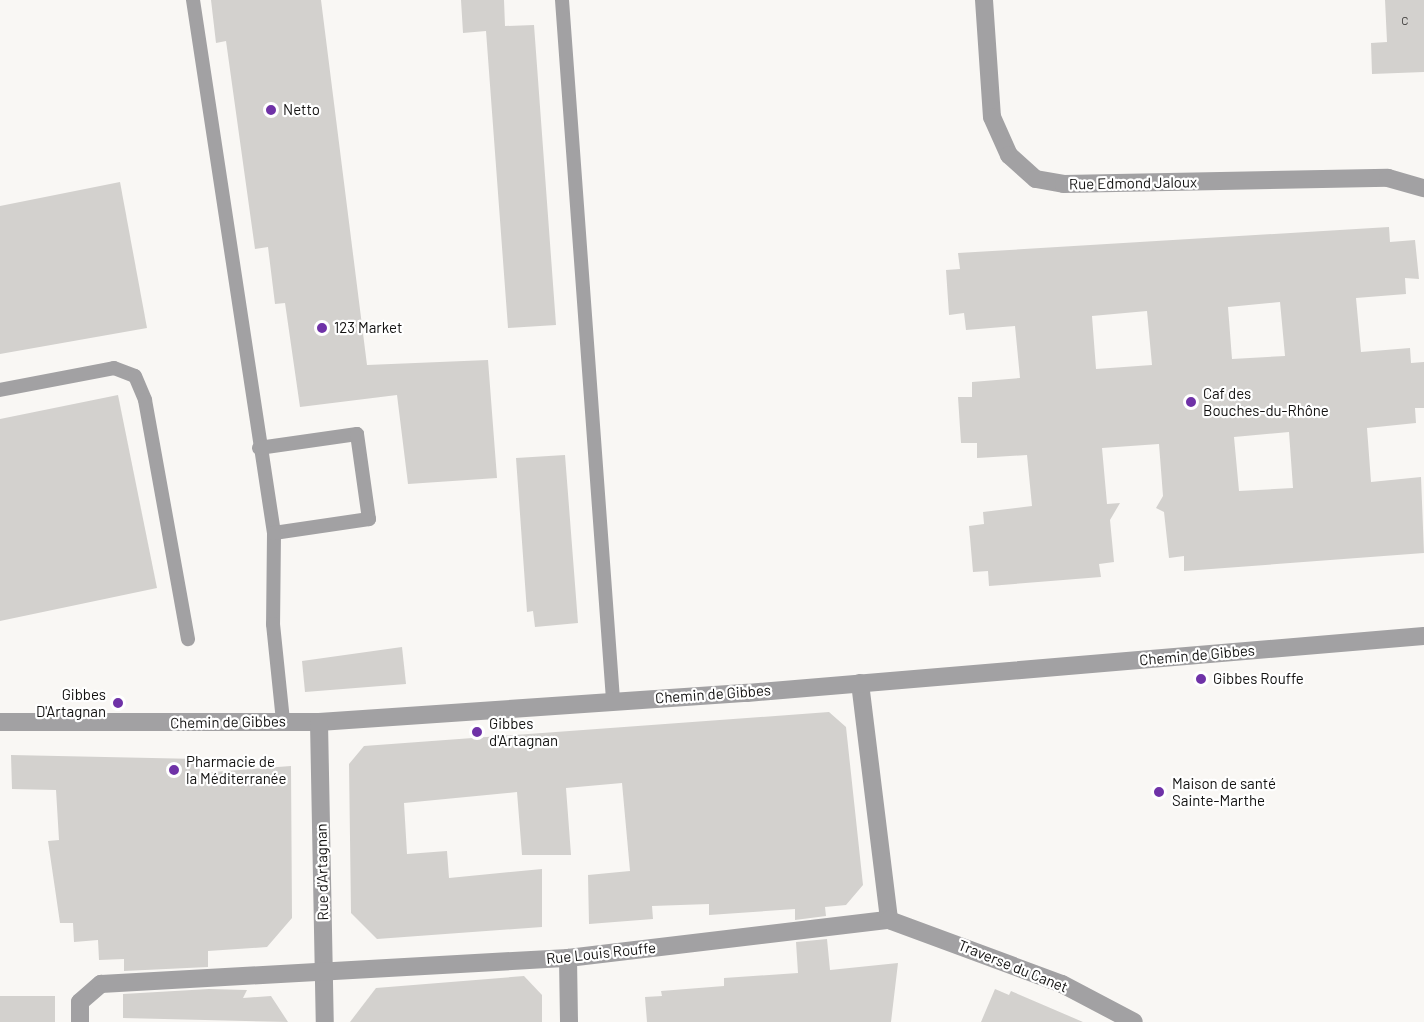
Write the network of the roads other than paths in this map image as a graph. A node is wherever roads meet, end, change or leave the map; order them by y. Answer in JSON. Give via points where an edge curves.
{"nodes":[{"id":1,"x":192,"y":0,"type":"edge"},
{"id":2,"x":562,"y":0,"type":"edge"},
{"id":3,"x":984,"y":0,"type":"edge"},
{"id":4,"x":1424,"y":188,"type":"edge"},
{"id":5,"x":0,"y":390,"type":"edge"},
{"id":6,"x":259,"y":448,"type":"junction"},
{"id":7,"x":274,"y":533,"type":"junction"},
{"id":8,"x":1424,"y":636,"type":"edge"},
{"id":9,"x":188,"y":639,"type":"dead end"},
{"id":10,"x":860,"y":683,"type":"junction"},
{"id":11,"x":613,"y":700,"type":"junction"},
{"id":12,"x":283,"y":721,"type":"junction"},
{"id":13,"x":0,"y":722,"type":"edge"},
{"id":14,"x":319,"y":722,"type":"junction"},
{"id":15,"x":889,"y":920,"type":"junction"},
{"id":16,"x":568,"y":958,"type":"junction"},
{"id":17,"x":325,"y":974,"type":"junction"},
{"id":18,"x":80,"y":1022,"type":"edge"},
{"id":19,"x":325,"y":1022,"type":"edge"},
{"id":20,"x":569,"y":1022,"type":"edge"},
{"id":21,"x":1134,"y":1022,"type":"edge"}],
"edges":[{"from":1,"to":6,"type":"lane"},
{"from":2,"to":11,"type":"lane"},
{"from":3,"to":4,"type":"street","name":"Rue Edmond Jaloux","via":[[992,117],[1009,154],[1036,179],[1064,184],[1388,178]]},
{"from":5,"to":9,"type":"lane","via":[[114,368],[135,376],[145,400]]},
{"from":6,"to":7,"type":"lane"},
{"from":6,"to":7,"type":"lane","via":[[357,434],[369,519]]},
{"from":7,"to":12,"type":"lane","via":[[273,624]]},
{"from":8,"to":10,"type":"street","name":"Chemin de Gibbes"},
{"from":10,"to":11,"type":"street","name":"Chemin de Gibbes"},
{"from":10,"to":15,"type":"street"},
{"from":11,"to":14,"type":"street","name":"Chemin de Gibbes"},
{"from":12,"to":13,"type":"street","name":"Chemin de Gibbes","via":[[236,725]]},
{"from":12,"to":14,"type":"street","name":"Chemin de Gibbes"},
{"from":14,"to":17,"type":"street","name":"Rue d'Artagnan"},
{"from":15,"to":16,"type":"street","name":"Rue Louis Rouffe"},
{"from":15,"to":21,"type":"street","name":"Traverse du Canet","via":[[1062,984]]},
{"from":16,"to":17,"type":"street","name":"Rue Louis Rouffe"},
{"from":16,"to":20,"type":"street"},
{"from":17,"to":18,"type":"street","name":"Rue Louis Rouffe","via":[[101,984],[80,1002]]},
{"from":17,"to":19,"type":"street","name":"Rue d'Artagnan"}]}
